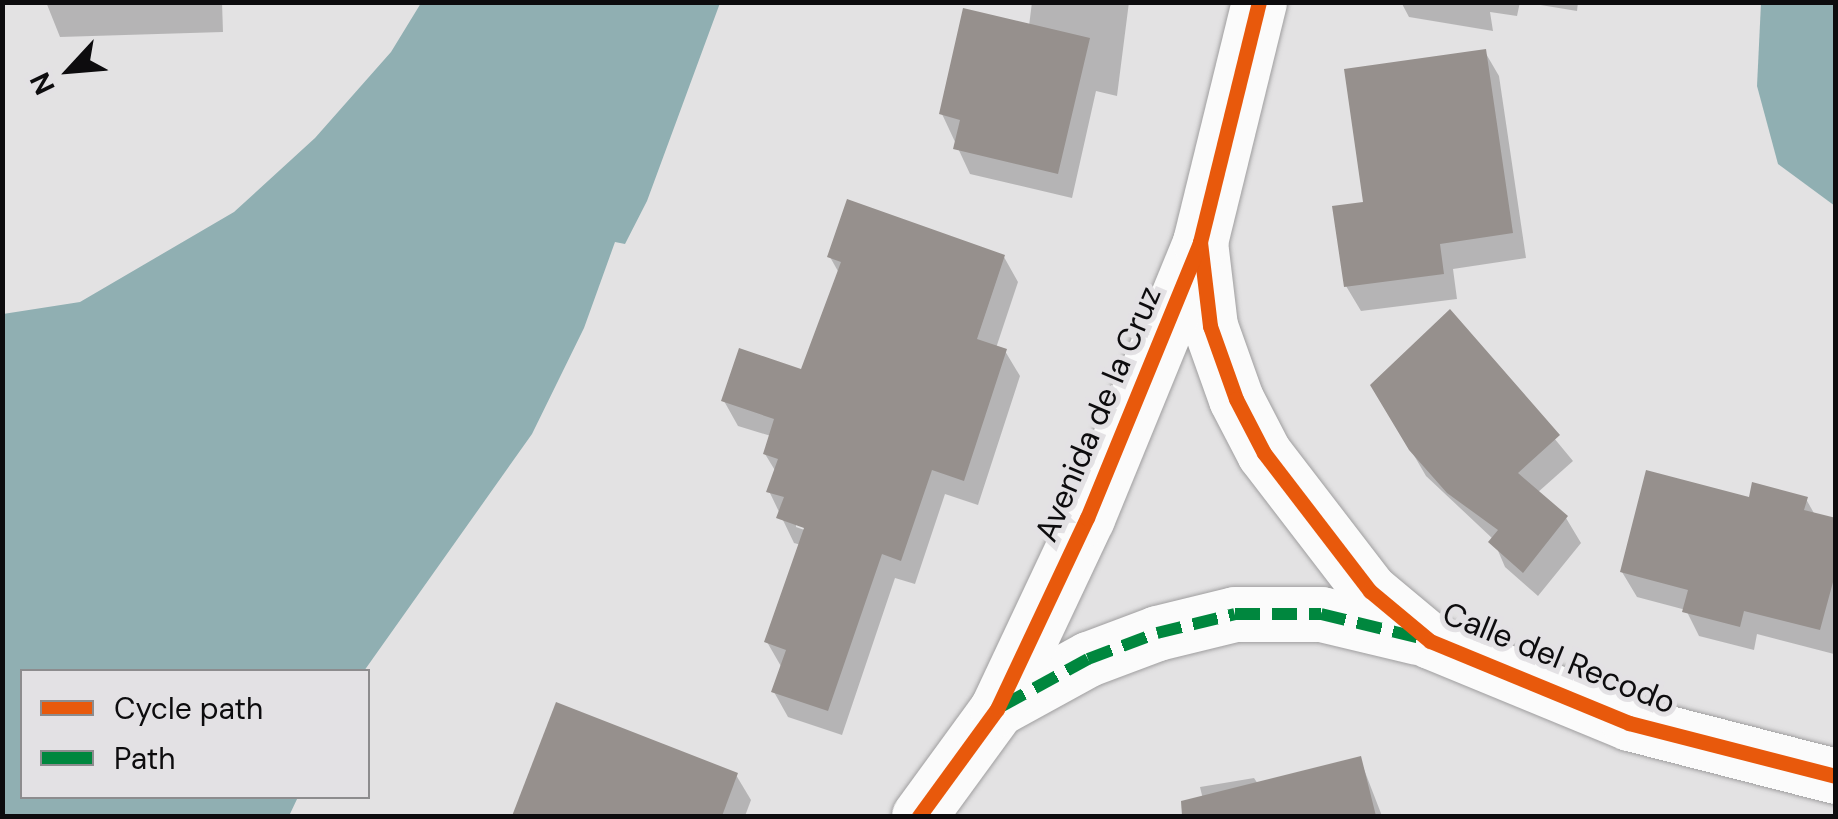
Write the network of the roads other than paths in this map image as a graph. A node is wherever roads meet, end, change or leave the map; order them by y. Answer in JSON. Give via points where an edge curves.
{"nodes":[{"id":1,"x":1258,"y":2,"type":"edge"},
{"id":2,"x":1200,"y":242,"type":"junction"},
{"id":3,"x":1430,"y":641,"type":"junction"},
{"id":4,"x":998,"y":709,"type":"junction"},
{"id":5,"x":1836,"y":776,"type":"edge"},
{"id":6,"x":919,"y":816,"type":"edge"}],
"edges":[{"from":1,"to":2,"type":"street","name":"Avenida de la Cruz"},
{"from":2,"to":3,"type":"street","name":"Calle del Recodo","via":[[1210,326],[1264,453],[1370,591]]},
{"from":2,"to":4,"type":"street","name":"Avenida de la Cruz","via":[[1087,518]]},
{"from":3,"to":4,"type":"street","name":"Calle del Recodo","via":[[1321,614],[1235,614],[1088,659]]},
{"from":3,"to":5,"type":"street","name":"Calle del Recodo","via":[[1629,723]]},
{"from":4,"to":6,"type":"street","name":"Avenida de la Cruz"}]}
